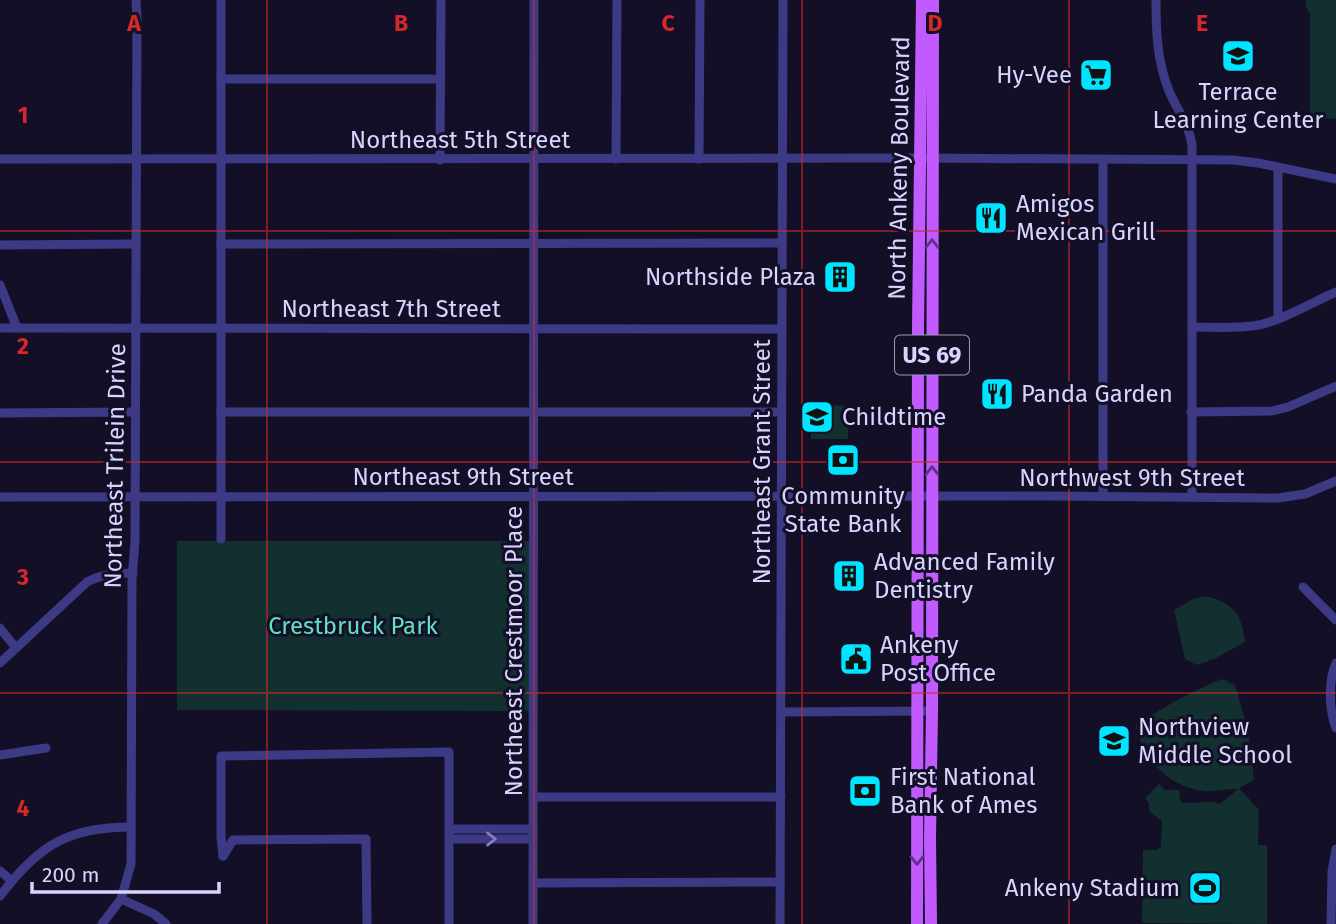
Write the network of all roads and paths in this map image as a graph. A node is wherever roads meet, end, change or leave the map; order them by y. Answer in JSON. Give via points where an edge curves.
{"nodes":[{"id":1,"x":136,"y":0,"type":"edge"},
{"id":2,"x":221,"y":0,"type":"edge"},
{"id":3,"x":441,"y":0,"type":"edge"},
{"id":4,"x":534,"y":0,"type":"edge"},
{"id":5,"x":617,"y":0,"type":"edge"},
{"id":6,"x":700,"y":0,"type":"edge"},
{"id":7,"x":783,"y":0,"type":"edge"},
{"id":8,"x":922,"y":0,"type":"edge"},
{"id":9,"x":933,"y":0,"type":"edge"},
{"id":10,"x":1156,"y":0,"type":"edge"},
{"id":11,"x":221,"y":79,"type":"junction"},
{"id":12,"x":440,"y":79,"type":"junction"},
{"id":13,"x":534,"y":158,"type":"junction"},
{"id":14,"x":926,"y":158,"type":"junction"},
{"id":15,"x":0,"y":159,"type":"edge"},
{"id":16,"x":136,"y":159,"type":"junction"},
{"id":17,"x":617,"y":159,"type":"junction"},
{"id":18,"x":699,"y":159,"type":"junction"},
{"id":19,"x":783,"y":159,"type":"junction"},
{"id":20,"x":221,"y":160,"type":"junction"},
{"id":21,"x":440,"y":160,"type":"junction"},
{"id":22,"x":1103,"y":160,"type":"junction"},
{"id":23,"x":1192,"y":161,"type":"junction"},
{"id":24,"x":1278,"y":167,"type":"junction"},
{"id":25,"x":1336,"y":179,"type":"edge"},
{"id":26,"x":782,"y":243,"type":"junction"},
{"id":27,"x":135,"y":244,"type":"junction"},
{"id":28,"x":221,"y":244,"type":"junction"},
{"id":29,"x":534,"y":244,"type":"junction"},
{"id":30,"x":0,"y":245,"type":"edge"},
{"id":31,"x":0,"y":285,"type":"edge"},
{"id":32,"x":1336,"y":292,"type":"edge"},
{"id":33,"x":1278,"y":318,"type":"junction"},
{"id":34,"x":1192,"y":327,"type":"junction"},
{"id":35,"x":0,"y":328,"type":"edge"},
{"id":36,"x":17,"y":328,"type":"junction"},
{"id":37,"x":135,"y":328,"type":"junction"},
{"id":38,"x":221,"y":328,"type":"junction"},
{"id":39,"x":534,"y":329,"type":"junction"},
{"id":40,"x":782,"y":329,"type":"junction"},
{"id":41,"x":1336,"y":386,"type":"edge"},
{"id":42,"x":135,"y":412,"type":"junction"},
{"id":43,"x":221,"y":412,"type":"junction"},
{"id":44,"x":781,"y":412,"type":"junction"},
{"id":45,"x":1191,"y":412,"type":"junction"},
{"id":46,"x":0,"y":413,"type":"edge"},
{"id":47,"x":533,"y":413,"type":"junction"},
{"id":48,"x":1336,"y":481,"type":"edge"},
{"id":49,"x":135,"y":496,"type":"junction"},
{"id":50,"x":221,"y":496,"type":"junction"},
{"id":51,"x":534,"y":496,"type":"junction"},
{"id":52,"x":781,"y":496,"type":"junction"},
{"id":53,"x":1103,"y":496,"type":"junction"},
{"id":54,"x":0,"y":497,"type":"edge"},
{"id":55,"x":925,"y":497,"type":"junction"},
{"id":56,"x":1192,"y":497,"type":"junction"},
{"id":57,"x":221,"y":539,"type":"dead end"},
{"id":58,"x":132,"y":573,"type":"junction"},
{"id":59,"x":1303,"y":587,"type":"dead end"},
{"id":60,"x":1336,"y":620,"type":"edge"},
{"id":61,"x":0,"y":628,"type":"edge"},
{"id":62,"x":16,"y":648,"type":"junction"},
{"id":63,"x":0,"y":663,"type":"edge"},
{"id":64,"x":1336,"y":663,"type":"edge"},
{"id":65,"x":919,"y":710,"type":"junction"},
{"id":66,"x":932,"y":711,"type":"junction"},
{"id":67,"x":781,"y":712,"type":"junction"},
{"id":68,"x":1336,"y":728,"type":"edge"},
{"id":69,"x":46,"y":748,"type":"dead end"},
{"id":70,"x":0,"y":755,"type":"edge"},
{"id":71,"x":533,"y":797,"type":"junction"},
{"id":72,"x":781,"y":797,"type":"junction"},
{"id":73,"x":131,"y":827,"type":"junction"},
{"id":74,"x":450,"y":834,"type":"junction"},
{"id":75,"x":533,"y":834,"type":"junction"},
{"id":76,"x":221,"y":837,"type":"junction"},
{"id":77,"x":233,"y":841,"type":"junction"},
{"id":78,"x":1336,"y":849,"type":"edge"},
{"id":79,"x":0,"y":870,"type":"edge"},
{"id":80,"x":12,"y":881,"type":"junction"},
{"id":81,"x":780,"y":882,"type":"junction"},
{"id":82,"x":533,"y":883,"type":"junction"},
{"id":83,"x":0,"y":896,"type":"edge"},
{"id":84,"x":121,"y":899,"type":"junction"},
{"id":85,"x":103,"y":924,"type":"edge"},
{"id":86,"x":166,"y":924,"type":"edge"},
{"id":87,"x":367,"y":924,"type":"edge"},
{"id":88,"x":449,"y":924,"type":"edge"},
{"id":89,"x":533,"y":924,"type":"edge"},
{"id":90,"x":780,"y":924,"type":"edge"},
{"id":91,"x":917,"y":924,"type":"edge"},
{"id":92,"x":931,"y":924,"type":"edge"},
{"id":93,"x":1331,"y":924,"type":"edge"}],
"edges":[{"from":1,"to":16,"type":"street","name":"Northeast Trilein Drive"},
{"from":2,"to":11,"type":"street"},
{"from":3,"to":12,"type":"street"},
{"from":4,"to":13,"type":"street","name":"Northeast Crestmoor Place"},
{"from":5,"to":17,"type":"street"},
{"from":6,"to":18,"type":"street"},
{"from":7,"to":19,"type":"street","name":"Northeast Grant Street"},
{"from":8,"to":14,"type":"main road","name":"North Ankeny Boulevard","number":"US 69"},
{"from":9,"to":14,"type":"main road","name":"North Ankeny Boulevard","number":"US 69"},
{"from":10,"to":23,"type":"street","via":[[1160,61],[1189,130]]},
{"from":11,"to":12,"type":"street"},
{"from":11,"to":20,"type":"street"},
{"from":12,"to":21,"type":"street"},
{"from":13,"to":17,"type":"street","name":"Northeast 5th Street"},
{"from":13,"to":21,"type":"street","name":"Northeast 5th Street"},
{"from":13,"to":29,"type":"street","name":"Northeast Crestmoor Place"},
{"from":14,"to":19,"type":"street","name":"Northeast 5th Street"},
{"from":14,"to":22,"type":"street","name":"Northeast 5th Street"},
{"from":14,"to":55,"type":"main road","name":"North Ankeny Boulevard","number":"US 69","via":[[918,327]]},
{"from":15,"to":16,"type":"street","name":"Northeast 5th Street"},
{"from":16,"to":20,"type":"street","name":"Northeast 5th Street"},
{"from":16,"to":27,"type":"street","name":"Northeast Trilein Drive"},
{"from":17,"to":18,"type":"street","name":"Northeast 5th Street"},
{"from":18,"to":19,"type":"street","name":"Northeast 5th Street"},
{"from":19,"to":26,"type":"street","name":"Northeast Grant Street"},
{"from":20,"to":21,"type":"street","name":"Northeast 5th Street"},
{"from":20,"to":28,"type":"street"},
{"from":22,"to":23,"type":"street","name":"Northeast 5th Street"},
{"from":22,"to":53,"type":"street"},
{"from":23,"to":24,"type":"street","name":"Northeast 5th Street","via":[[1233,160]]},
{"from":23,"to":34,"type":"street"},
{"from":24,"to":25,"type":"street","name":"Northeast 5th Street"},
{"from":24,"to":33,"type":"street"},
{"from":26,"to":29,"type":"street"},
{"from":26,"to":40,"type":"street","name":"Northeast Grant Street"},
{"from":27,"to":30,"type":"street"},
{"from":27,"to":37,"type":"street","name":"Northeast Trilein Drive"},
{"from":28,"to":29,"type":"street"},
{"from":28,"to":38,"type":"street"},
{"from":29,"to":39,"type":"street","name":"Northeast Crestmoor Place"},
{"from":31,"to":36,"type":"street"},
{"from":32,"to":33,"type":"street"},
{"from":33,"to":34,"type":"street","via":[[1242,327]]},
{"from":34,"to":45,"type":"street"},
{"from":35,"to":36,"type":"street","name":"Northeast 7th Street"},
{"from":36,"to":37,"type":"street","name":"Northeast 7th Street"},
{"from":37,"to":38,"type":"street","name":"Northeast 7th Street"},
{"from":37,"to":42,"type":"street","name":"Northeast Trilein Drive"},
{"from":38,"to":39,"type":"street","name":"Northeast 7th Street"},
{"from":38,"to":43,"type":"street"},
{"from":39,"to":40,"type":"street","name":"Northeast 7th Street"},
{"from":39,"to":47,"type":"street","name":"Northeast Crestmoor Place"},
{"from":40,"to":44,"type":"street","name":"Northeast Grant Street"},
{"from":41,"to":45,"type":"street","via":[[1280,410]]},
{"from":42,"to":46,"type":"street"},
{"from":42,"to":49,"type":"street","name":"Northeast Trilein Drive"},
{"from":43,"to":47,"type":"street"},
{"from":43,"to":50,"type":"street"},
{"from":44,"to":47,"type":"street"},
{"from":44,"to":52,"type":"street","name":"Northeast Grant Street"},
{"from":45,"to":56,"type":"street"},
{"from":47,"to":51,"type":"street","name":"Northeast Crestmoor Place"},
{"from":48,"to":56,"type":"street","name":"Northwest 9th Street","via":[[1289,497]]},
{"from":49,"to":50,"type":"street","name":"Northeast 9th Street"},
{"from":49,"to":54,"type":"street","name":"Northeast 9th Street"},
{"from":49,"to":58,"type":"street","name":"Northeast Trilein Drive"},
{"from":50,"to":51,"type":"street","name":"Northeast 9th Street"},
{"from":50,"to":57,"type":"street"},
{"from":51,"to":52,"type":"street","name":"Northeast 9th Street"},
{"from":51,"to":71,"type":"street","name":"Northeast Crestmoor Place"},
{"from":52,"to":55,"type":"street","name":"Northeast 9th Street"},
{"from":52,"to":67,"type":"street","name":"Northeast Grant Street"},
{"from":53,"to":55,"type":"street","name":"Northwest 9th Street"},
{"from":53,"to":56,"type":"street","name":"Northwest 9th Street"},
{"from":55,"to":65,"type":"main road","name":"North Ankeny Boulevard","number":"US 69"},
{"from":55,"to":66,"type":"main road","name":"North Ankeny Boulevard","number":"US 69"},
{"from":58,"to":62,"type":"street","via":[[110,573],[87,582]]},
{"from":58,"to":73,"type":"street","name":"Northeast Trilein Drive"},
{"from":59,"to":60,"type":"street"},
{"from":61,"to":62,"type":"street"},
{"from":62,"to":63,"type":"street"},
{"from":64,"to":68,"type":"street","via":[[1331,681]]},
{"from":65,"to":66,"type":"street"},
{"from":65,"to":67,"type":"street"},
{"from":65,"to":91,"type":"main road","name":"North Ankeny Boulevard","number":"US 69","one_way":true},
{"from":66,"to":92,"type":"main road","name":"North Ankeny Boulevard","number":"US 69"},
{"from":67,"to":72,"type":"street","name":"Northeast Grant Street"},
{"from":69,"to":70,"type":"street"},
{"from":71,"to":72,"type":"street"},
{"from":71,"to":75,"type":"street","name":"Northeast Crestmoor Place"},
{"from":72,"to":81,"type":"street","name":"Northeast Grant Street"},
{"from":73,"to":80,"type":"street","via":[[70,835],[30,861]]},
{"from":73,"to":84,"type":"street","name":"Northeast Trilein Drive","via":[[131,864]]},
{"from":74,"to":75,"type":"street"},
{"from":74,"to":76,"type":"street","via":[[449,752],[221,756]]},
{"from":74,"to":88,"type":"street"},
{"from":75,"to":82,"type":"street","name":"Northeast Crestmoor Place"},
{"from":76,"to":77,"type":"street"},
{"from":76,"to":77,"type":"street","via":[[223,856]]},
{"from":77,"to":87,"type":"street","via":[[366,839]]},
{"from":78,"to":93,"type":"street"},
{"from":79,"to":80,"type":"street"},
{"from":80,"to":83,"type":"street"},
{"from":81,"to":82,"type":"street"},
{"from":81,"to":90,"type":"street","name":"Northeast Grant Street"},
{"from":82,"to":89,"type":"street","name":"Northeast Crestmoor Place"},
{"from":84,"to":85,"type":"street","name":"Northeast Trilein Drive"},
{"from":84,"to":86,"type":"street"}]}
